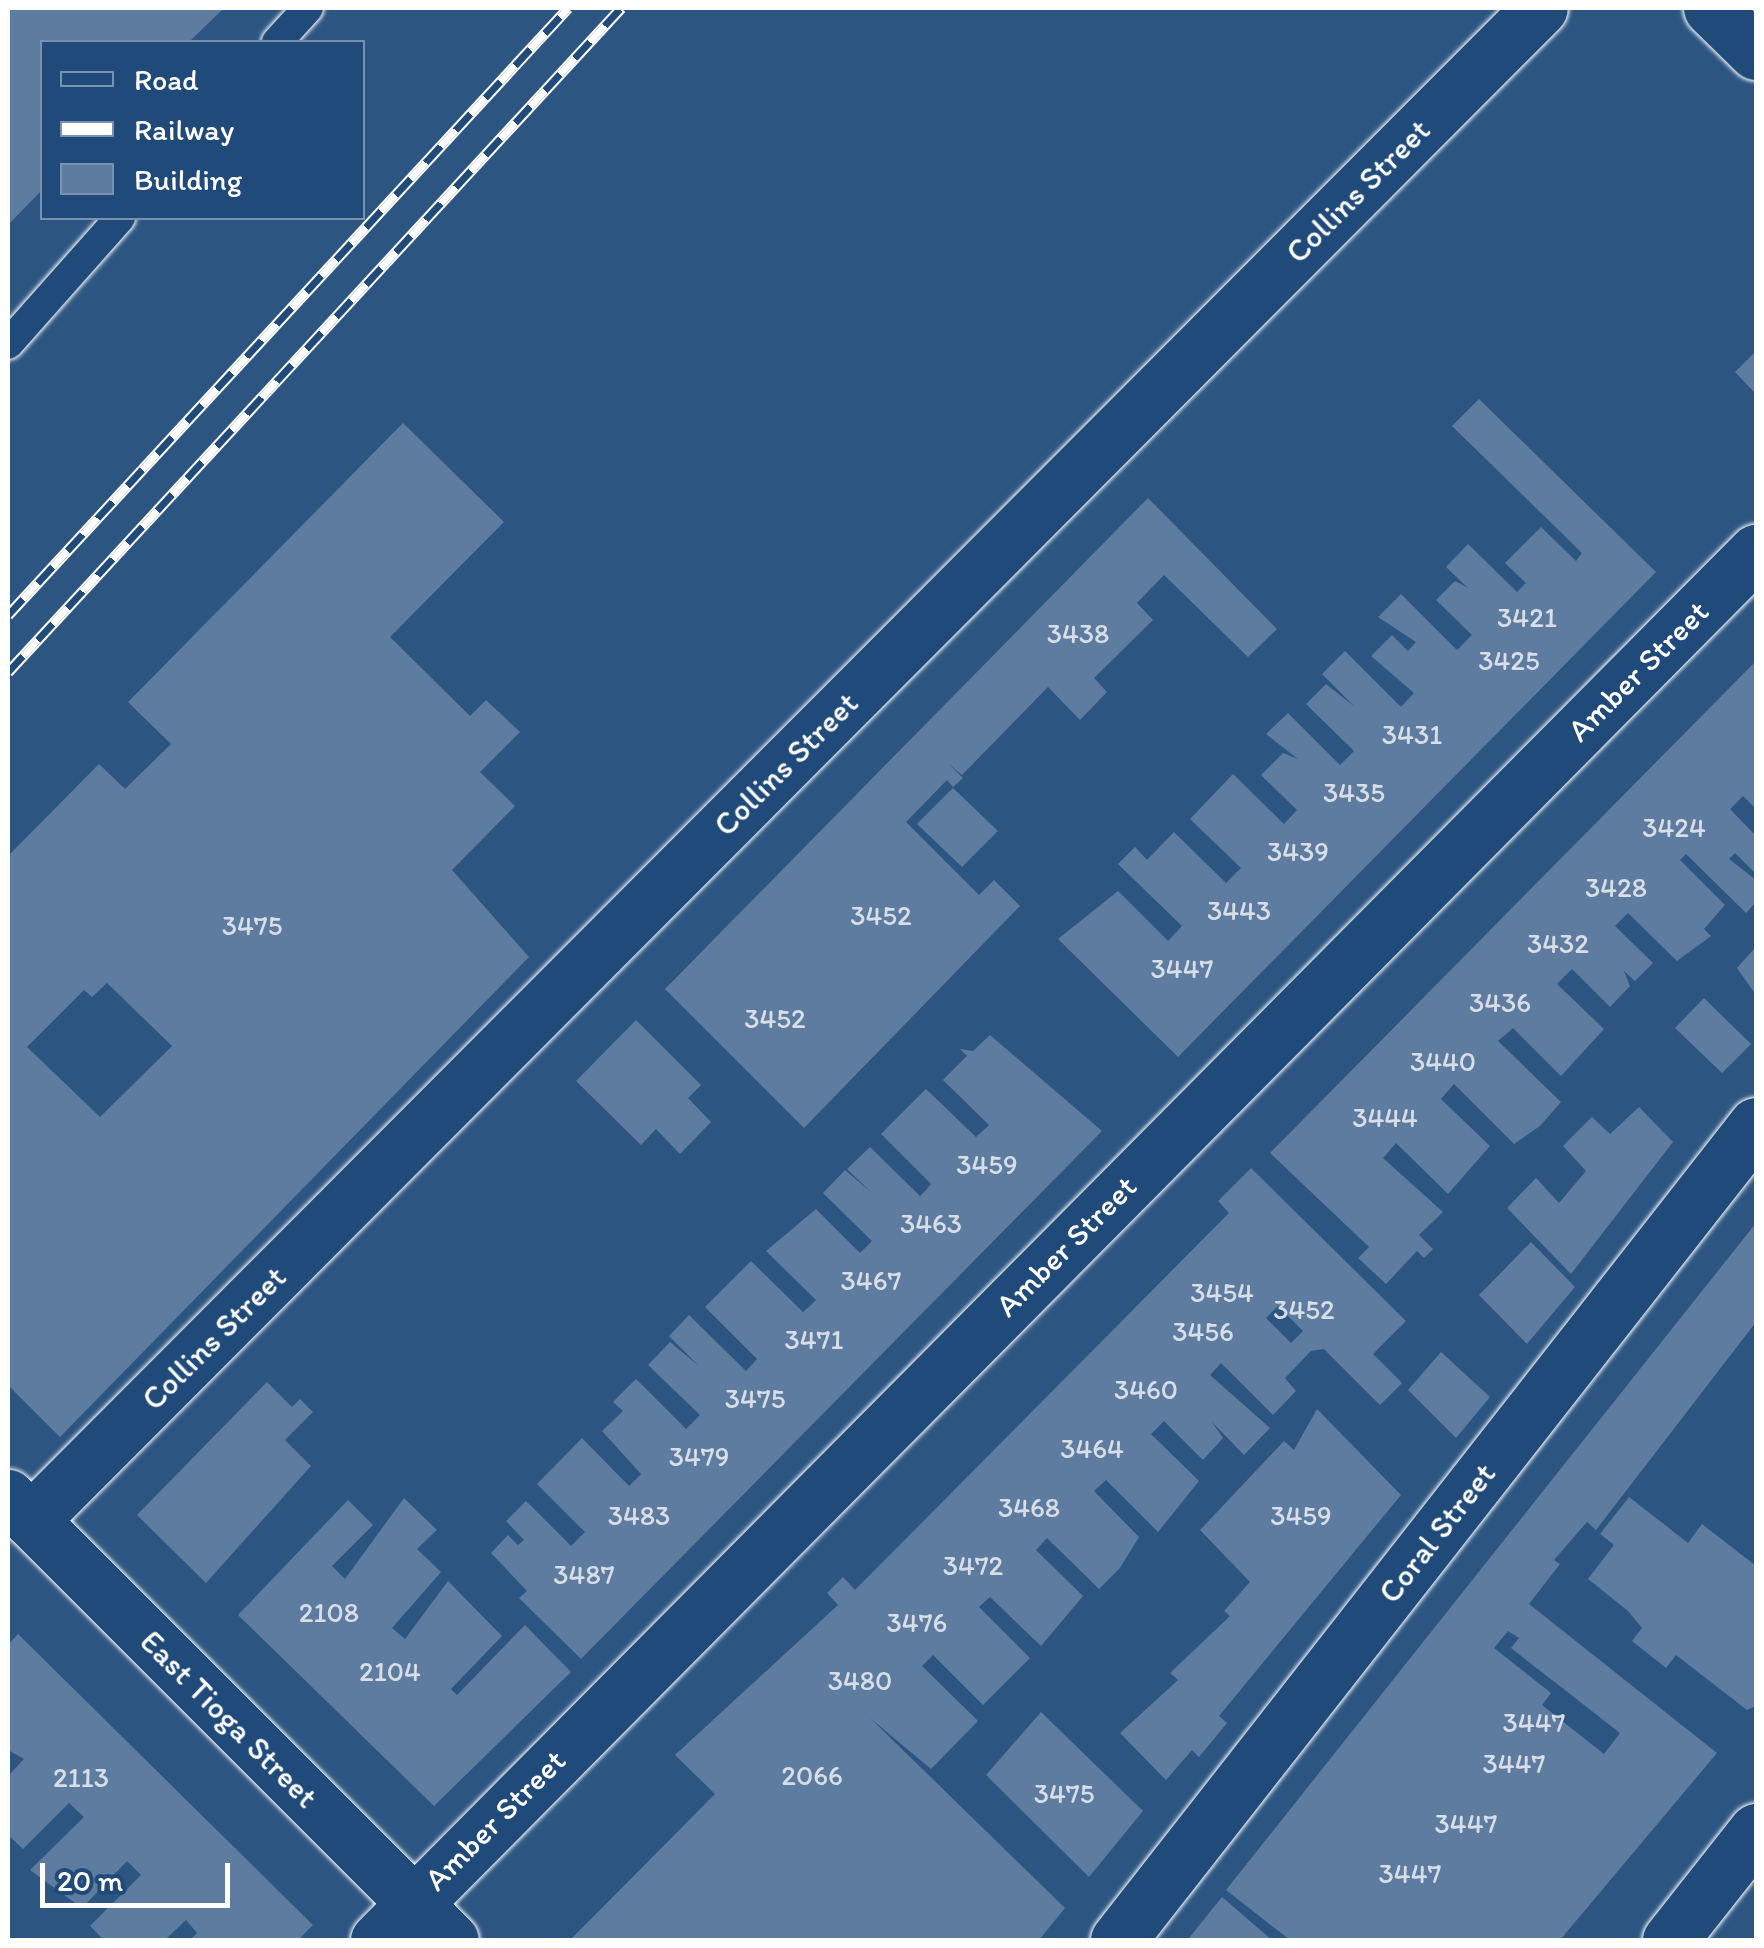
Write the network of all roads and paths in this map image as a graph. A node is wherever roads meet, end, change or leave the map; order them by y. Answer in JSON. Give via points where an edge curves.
{"nodes":[{"id":1,"x":308,"y":8,"type":"edge"},
{"id":2,"x":1540,"y":8,"type":"edge"},
{"id":3,"x":1711,"y":8,"type":"edge"},
{"id":4,"x":279,"y":40,"type":"edge"},
{"id":5,"x":1756,"y":52,"type":"edge"},
{"id":6,"x":118,"y":220,"type":"edge"},
{"id":7,"x":8,"y":344,"type":"edge"},
{"id":8,"x":1756,"y":552,"type":"edge"},
{"id":9,"x":1756,"y":1124,"type":"edge"},
{"id":10,"x":19,"y":1509,"type":"edge"},
{"id":11,"x":1756,"y":1831,"type":"edge"},
{"id":12,"x":395,"y":1922,"type":"edge"},
{"id":13,"x":450,"y":1940,"type":"edge"},
{"id":14,"x":1118,"y":1940,"type":"edge"},
{"id":15,"x":1670,"y":1940,"type":"edge"}],
"edges":[{"from":1,"to":4,"type":"lane"},
{"from":2,"to":10,"type":"street","name":"Collins Street"},
{"from":3,"to":5,"type":"street"},
{"from":6,"to":7,"type":"lane"},
{"from":8,"to":12,"type":"street","name":"Amber Street"},
{"from":9,"to":14,"type":"street","name":"Coral Street"},
{"from":10,"to":12,"type":"street","name":"East Tioga Street"},
{"from":11,"to":15,"type":"street"},
{"from":12,"to":13,"type":"street","name":"East Tioga Street"}]}
